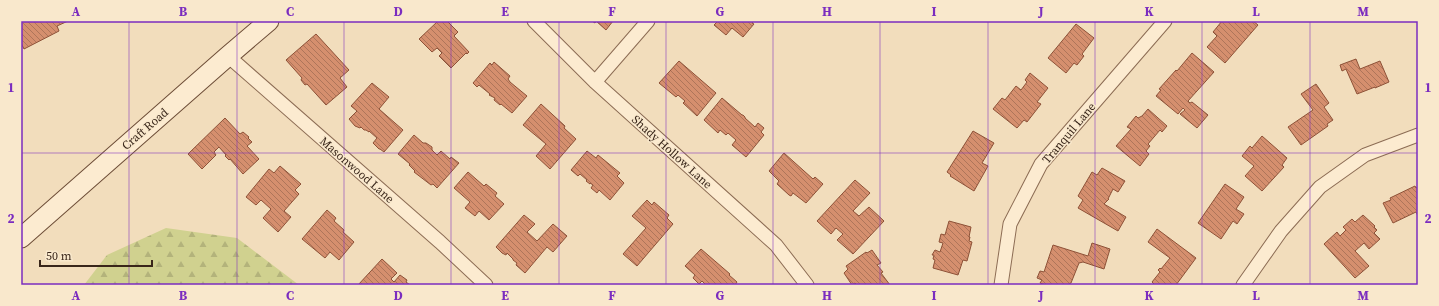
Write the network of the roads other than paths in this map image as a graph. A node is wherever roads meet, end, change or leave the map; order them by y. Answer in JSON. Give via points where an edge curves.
{"nodes":[{"id":1,"x":269,"y":21,"type":"edge"},
{"id":2,"x":534,"y":21,"type":"edge"},
{"id":3,"x":648,"y":21,"type":"edge"},
{"id":4,"x":1164,"y":21,"type":"edge"},
{"id":5,"x":228,"y":56,"type":"junction"},
{"id":6,"x":595,"y":82,"type":"junction"},
{"id":7,"x":1418,"y":135,"type":"edge"},
{"id":8,"x":21,"y":238,"type":"edge"},
{"id":9,"x":486,"y":285,"type":"edge"},
{"id":10,"x":807,"y":285,"type":"edge"},
{"id":11,"x":1001,"y":285,"type":"edge"},
{"id":12,"x":1243,"y":285,"type":"edge"}],
"edges":[{"from":1,"to":5,"type":"street","name":"Craft Road"},
{"from":2,"to":6,"type":"street","name":"Shady Hollow Lane"},
{"from":3,"to":6,"type":"street"},
{"from":4,"to":11,"type":"street","name":"Tranquil Lane","via":[[1041,164],[1010,224]]},
{"from":5,"to":8,"type":"street","name":"Craft Road"},
{"from":5,"to":9,"type":"street","name":"Masonwood Lane"},
{"from":6,"to":10,"type":"street","name":"Shady Hollow Lane","via":[[776,245]]},
{"from":7,"to":12,"type":"street","via":[[1365,155],[1320,187],[1281,231]]}]}
